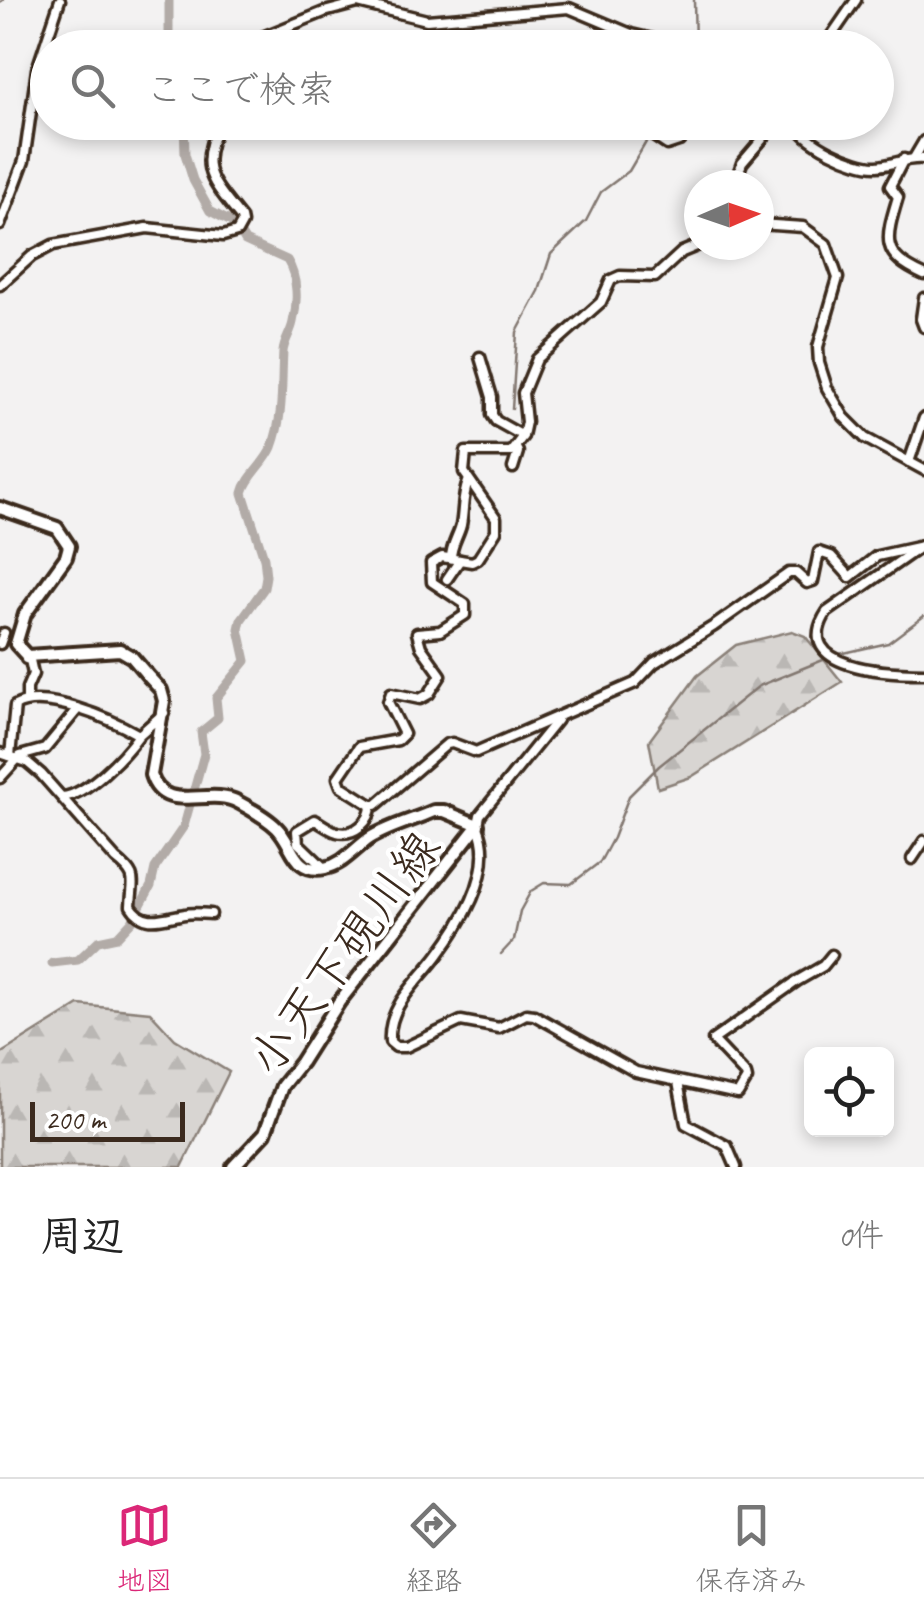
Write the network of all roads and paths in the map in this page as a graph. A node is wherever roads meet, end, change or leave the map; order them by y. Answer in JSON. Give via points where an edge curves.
{"nodes":[{"id":1,"x":60,"y":0,"type":"edge"},
{"id":2,"x":856,"y":0,"type":"edge"},
{"id":3,"x":50,"y":30,"type":"edge"},
{"id":4,"x":280,"y":30,"type":"edge"},
{"id":5,"x":621,"y":30,"type":"edge"},
{"id":6,"x":835,"y":30,"type":"edge"},
{"id":7,"x":30,"y":119,"type":"edge"},
{"id":8,"x":212,"y":140,"type":"edge"},
{"id":9,"x":762,"y":140,"type":"edge"},
{"id":10,"x":808,"y":140,"type":"edge"},
{"id":11,"x":924,"y":140,"type":"edge"},
{"id":12,"x":914,"y":158,"type":"edge"},
{"id":13,"x":740,"y":170,"type":"edge"},
{"id":14,"x":0,"y":225,"type":"edge"},
{"id":15,"x":774,"y":225,"type":"edge"},
{"id":16,"x":684,"y":251,"type":"edge"},
{"id":17,"x":924,"y":275,"type":"edge"},
{"id":18,"x":0,"y":285,"type":"edge"},
{"id":19,"x":924,"y":298,"type":"edge"},
{"id":20,"x":924,"y":327,"type":"edge"},
{"id":21,"x":480,"y":357,"type":"dead end"},
{"id":22,"x":924,"y":418,"type":"edge"},
{"id":23,"x":523,"y":436,"type":"junction"},
{"id":24,"x":516,"y":448,"type":"junction"},
{"id":25,"x":910,"y":462,"type":"junction"},
{"id":26,"x":513,"y":468,"type":"dead end"},
{"id":27,"x":924,"y":470,"type":"edge"},
{"id":28,"x":468,"y":482,"type":"junction"},
{"id":29,"x":0,"y":508,"type":"edge"},
{"id":30,"x":923,"y":545,"type":"edge"},
{"id":31,"x":456,"y":559,"type":"junction"},
{"id":32,"x":448,"y":579,"type":"dead end"},
{"id":33,"x":4,"y":633,"type":"dead end"},
{"id":34,"x":0,"y":644,"type":"edge"},
{"id":35,"x":26,"y":659,"type":"dead end"},
{"id":36,"x":924,"y":673,"type":"edge"},
{"id":37,"x":27,"y":700,"type":"junction"},
{"id":38,"x":78,"y":709,"type":"junction"},
{"id":39,"x":164,"y":713,"type":"junction"},
{"id":40,"x":559,"y":717,"type":"junction"},
{"id":41,"x":138,"y":735,"type":"junction"},
{"id":42,"x":9,"y":756,"type":"edge"},
{"id":43,"x":0,"y":778,"type":"edge"},
{"id":44,"x":62,"y":798,"type":"junction"},
{"id":45,"x":371,"y":806,"type":"junction"},
{"id":46,"x":478,"y":826,"type":"junction"},
{"id":47,"x":924,"y":841,"type":"edge"},
{"id":48,"x":912,"y":859,"type":"dead end"},
{"id":49,"x":324,"y":868,"type":"junction"},
{"id":50,"x":211,"y":914,"type":"dead end"},
{"id":51,"x":832,"y":956,"type":"dead end"},
{"id":52,"x":678,"y":1082,"type":"junction"},
{"id":53,"x":233,"y":1167,"type":"edge"},
{"id":54,"x":736,"y":1167,"type":"edge"}],
"edges":[{"from":1,"to":3,"type":"street"},
{"from":2,"to":6,"type":"street"},
{"from":4,"to":5,"type":"street","via":[[358,4],[427,20],[569,8]]},
{"from":7,"to":14,"type":"street","via":[[24,161]]},
{"from":8,"to":18,"type":"street","via":[[208,174],[241,218],[239,230],[223,236],[147,228],[54,245]]},
{"from":9,"to":13,"type":"street"},
{"from":10,"to":12,"type":"street","via":[[870,165]]},
{"from":11,"to":12,"type":"street"},
{"from":12,"to":17,"type":"street","via":[[890,186],[898,197],[890,249],[900,264]]},
{"from":15,"to":25,"type":"street","via":[[804,227],[826,244],[838,278],[818,347],[834,403],[877,447]]},
{"from":16,"to":23,"type":"street","via":[[655,277],[611,280],[602,302],[542,352],[523,393]]},
{"from":19,"to":20,"type":"street"},
{"from":21,"to":23,"type":"street","via":[[492,415]]},
{"from":22,"to":25,"type":"street"},
{"from":23,"to":24,"type":"street"},
{"from":24,"to":26,"type":"street"},
{"from":24,"to":28,"type":"street","via":[[466,452]]},
{"from":25,"to":27,"type":"street"},
{"from":28,"to":31,"type":"street","via":[[453,543]]},
{"from":28,"to":31,"type":"street","via":[[498,524],[478,560]]},
{"from":29,"to":39,"type":"main road","via":[[57,528],[68,546],[25,614],[15,638],[20,652],[120,650],[161,690]]},
{"from":30,"to":36,"type":"street","via":[[827,612],[820,634],[822,647],[838,662]]},
{"from":30,"to":40,"type":"street","via":[[877,556],[850,576],[818,552],[813,581],[788,572],[666,654],[635,683]]},
{"from":31,"to":32,"type":"street"},
{"from":31,"to":45,"type":"street","via":[[436,558],[430,576],[465,604],[465,614],[416,637],[441,674],[439,683],[420,699],[391,693],[388,702],[404,734],[359,747],[338,778]]},
{"from":33,"to":34,"type":"street"},
{"from":35,"to":37,"type":"street","via":[[33,674]]},
{"from":37,"to":38,"type":"street"},
{"from":37,"to":42,"type":"street","via":[[15,706]]},
{"from":38,"to":41,"type":"street"},
{"from":38,"to":42,"type":"street","via":[[45,749]]},
{"from":39,"to":41,"type":"street"},
{"from":39,"to":49,"type":"main road","name":"小天下硯川線","via":[[151,775],[162,794],[233,798],[275,826],[302,866]]},
{"from":40,"to":45,"type":"street","via":[[476,752],[446,744]]},
{"from":40,"to":46,"type":"street"},
{"from":41,"to":44,"type":"street","via":[[84,790]]},
{"from":42,"to":43,"type":"street"},
{"from":42,"to":44,"type":"street","via":[[41,774]]},
{"from":44,"to":50,"type":"street","via":[[130,870],[136,914],[154,920]]},
{"from":45,"to":49,"type":"street","via":[[352,832],[315,820],[300,826],[298,843]]},
{"from":46,"to":49,"type":"main road","name":"小天下硯川線","via":[[434,812],[371,838]]},
{"from":46,"to":52,"type":"street","via":[[484,859],[472,898],[397,1009],[390,1042],[406,1048],[462,1021],[499,1028],[534,1015],[620,1064]]},
{"from":46,"to":53,"type":"main road","name":"小天下硯川線","via":[[339,1002],[282,1086],[265,1133]]},
{"from":47,"to":48,"type":"street"},
{"from":51,"to":52,"type":"street","via":[[713,1040],[746,1074],[738,1094]]},
{"from":52,"to":54,"type":"street","via":[[686,1124],[727,1146]]}]}
